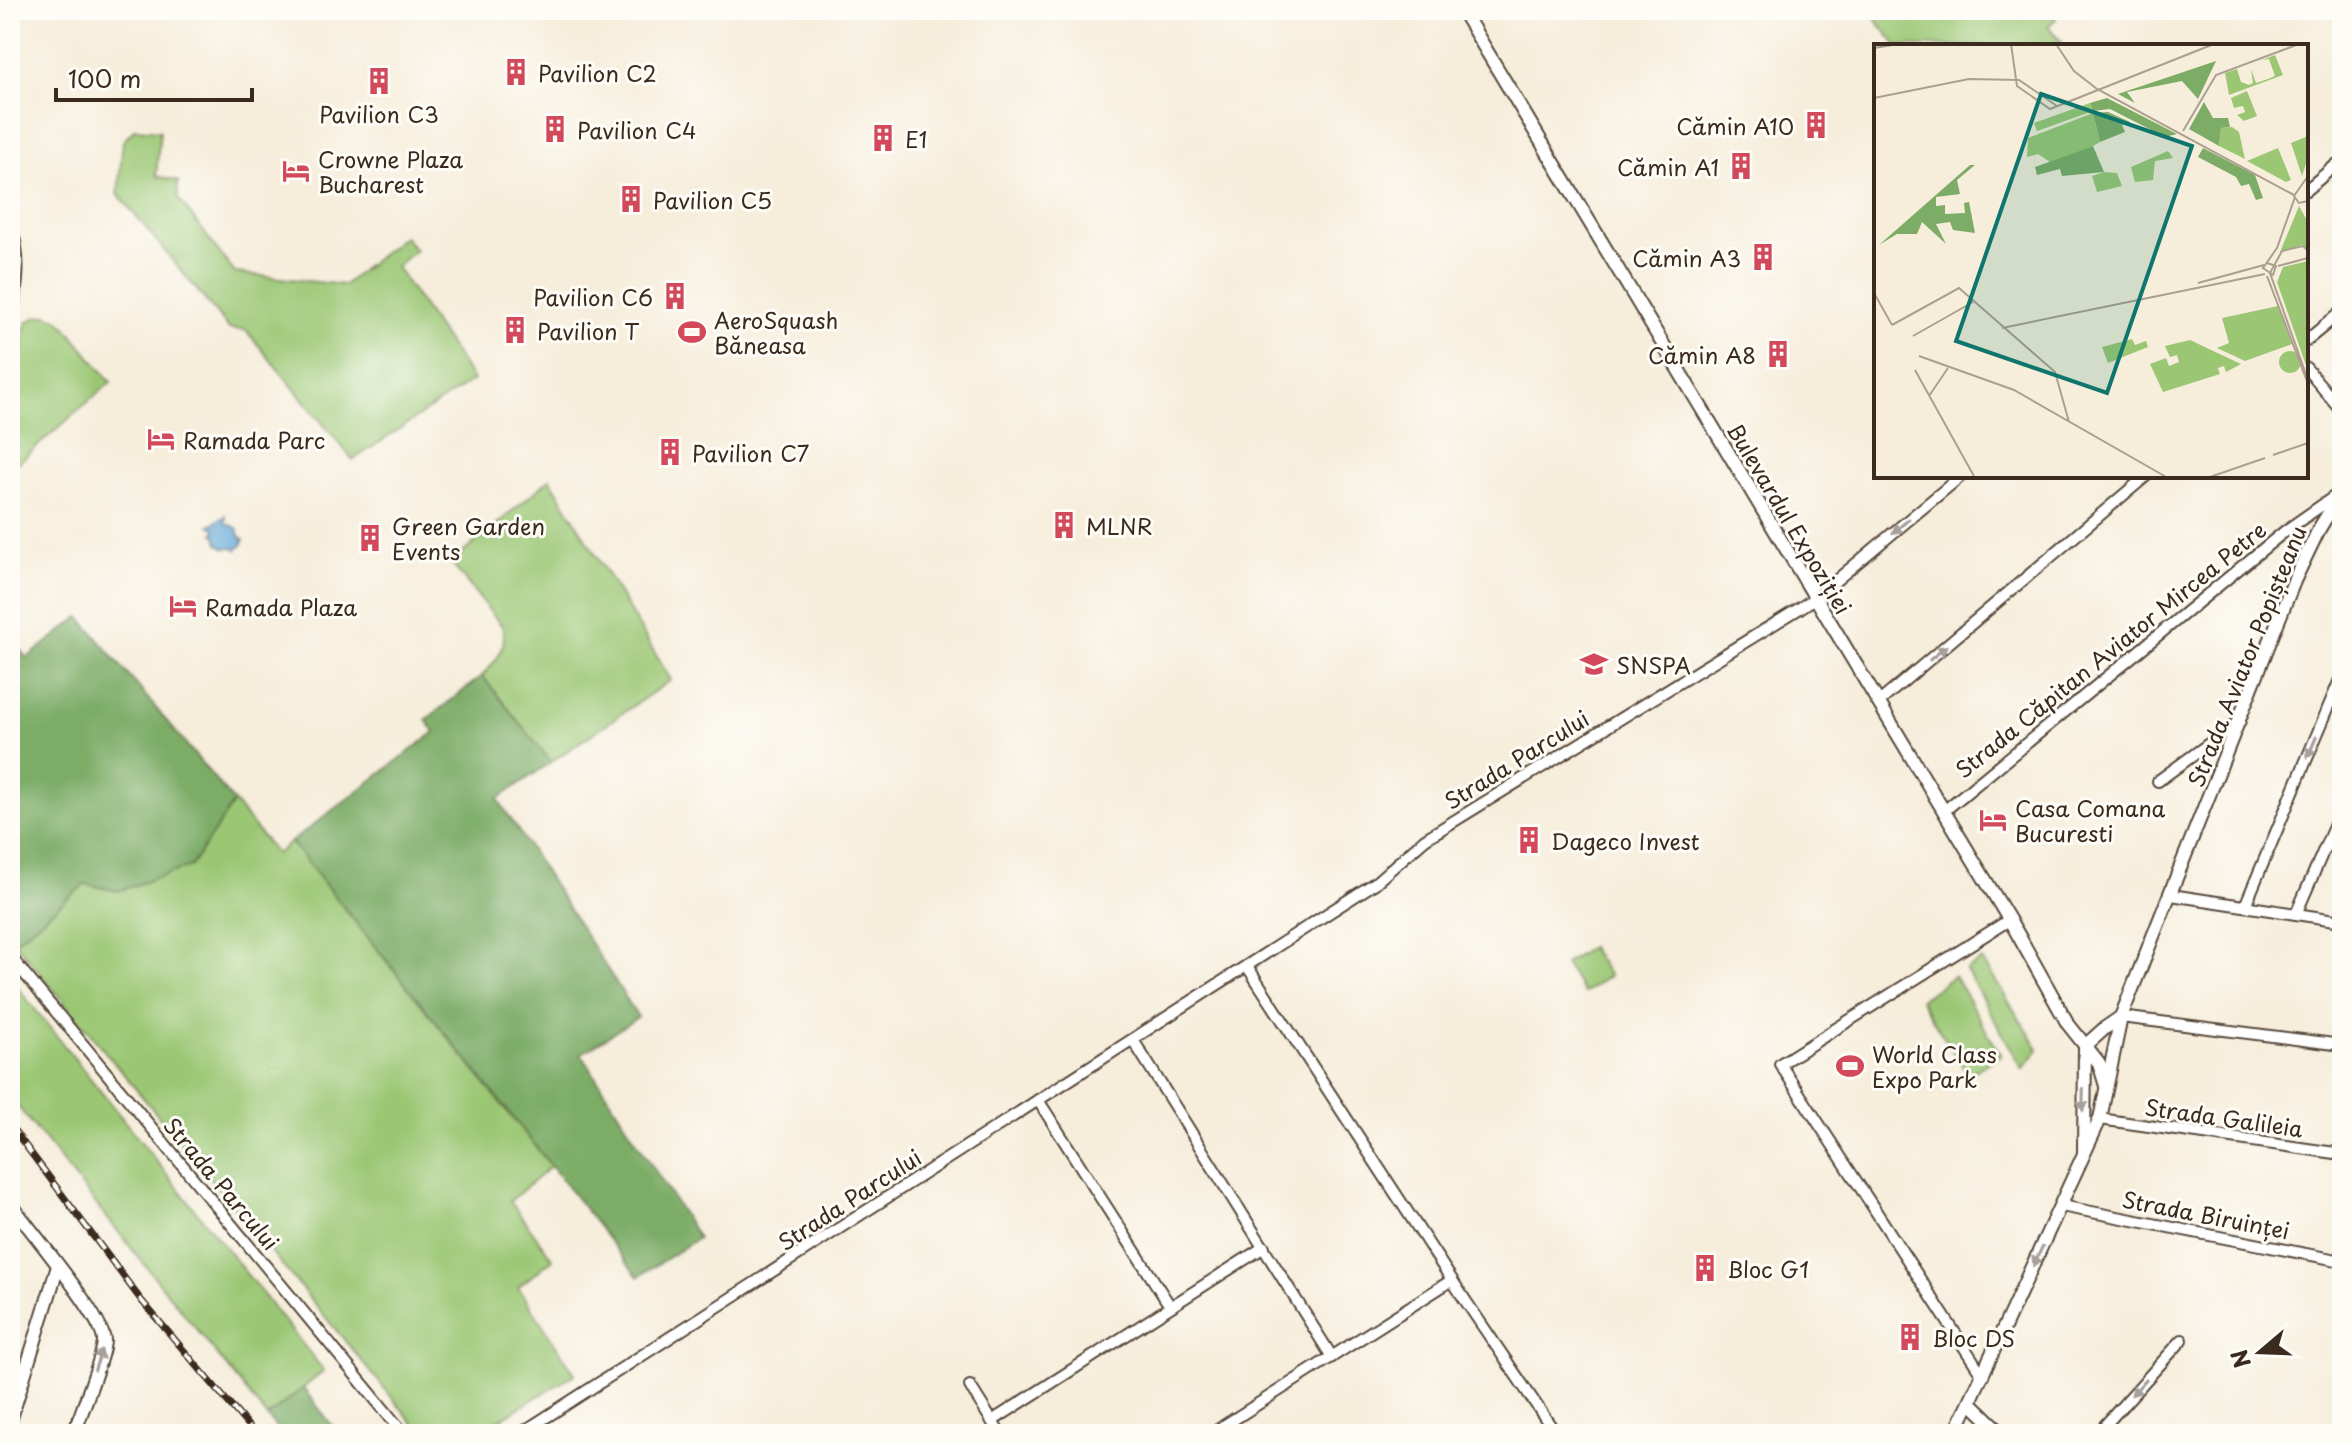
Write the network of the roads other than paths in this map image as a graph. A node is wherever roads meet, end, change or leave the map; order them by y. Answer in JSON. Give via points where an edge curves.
{"nodes":[{"id":1,"x":1462,"y":10,"type":"edge"},
{"id":2,"x":2342,"y":160,"type":"edge"},
{"id":3,"x":2308,"y":188,"type":"edge"},
{"id":4,"x":10,"y":225,"type":"edge"},
{"id":5,"x":2342,"y":311,"type":"edge"},
{"id":6,"x":10,"y":331,"type":"edge"},
{"id":7,"x":2308,"y":339,"type":"edge"},
{"id":8,"x":2308,"y":370,"type":"edge"},
{"id":9,"x":2342,"y":411,"type":"edge"},
{"id":10,"x":1959,"y":478,"type":"edge"},
{"id":11,"x":2144,"y":478,"type":"edge"},
{"id":12,"x":2342,"y":492,"type":"edge"},
{"id":13,"x":1815,"y":598,"type":"junction"},
{"id":14,"x":2342,"y":675,"type":"edge"},
{"id":15,"x":1878,"y":703,"type":"junction"},
{"id":16,"x":2240,"y":720,"type":"junction"},
{"id":17,"x":2158,"y":781,"type":"dead end"},
{"id":18,"x":2342,"y":808,"type":"edge"},
{"id":19,"x":1944,"y":811,"type":"junction"},
{"id":20,"x":2171,"y":895,"type":"junction"},
{"id":21,"x":2245,"y":906,"type":"junction"},
{"id":22,"x":2296,"y":914,"type":"junction"},
{"id":23,"x":2009,"y":920,"type":"junction"},
{"id":24,"x":2342,"y":921,"type":"edge"},
{"id":25,"x":10,"y":956,"type":"edge"},
{"id":26,"x":1247,"y":966,"type":"junction"},
{"id":27,"x":2121,"y":1017,"type":"junction"},
{"id":28,"x":1133,"y":1040,"type":"junction"},
{"id":29,"x":2117,"y":1045,"type":"junction"},
{"id":30,"x":2342,"y":1045,"type":"edge"},
{"id":31,"x":2085,"y":1046,"type":"junction"},
{"id":32,"x":2106,"y":1086,"type":"junction"},
{"id":33,"x":1038,"y":1100,"type":"junction"},
{"id":34,"x":2100,"y":1119,"type":"junction"},
{"id":35,"x":2342,"y":1154,"type":"edge"},
{"id":36,"x":2085,"y":1155,"type":"junction"},
{"id":37,"x":10,"y":1203,"type":"edge"},
{"id":38,"x":2061,"y":1206,"type":"junction"},
{"id":39,"x":1264,"y":1247,"type":"junction"},
{"id":40,"x":2342,"y":1261,"type":"edge"},
{"id":41,"x":58,"y":1266,"type":"junction"},
{"id":42,"x":1452,"y":1280,"type":"junction"},
{"id":43,"x":1170,"y":1306,"type":"junction"},
{"id":44,"x":2182,"y":1340,"type":"dead end"},
{"id":45,"x":1332,"y":1357,"type":"junction"},
{"id":46,"x":1983,"y":1376,"type":"junction"},
{"id":47,"x":970,"y":1386,"type":"dead end"},
{"id":48,"x":1970,"y":1402,"type":"junction"},
{"id":49,"x":10,"y":1421,"type":"edge"},
{"id":50,"x":992,"y":1421,"type":"junction"},
{"id":51,"x":74,"y":1434,"type":"edge"},
{"id":52,"x":404,"y":1434,"type":"edge"},
{"id":53,"x":520,"y":1434,"type":"edge"},
{"id":54,"x":1000,"y":1434,"type":"edge"},
{"id":55,"x":1211,"y":1434,"type":"edge"},
{"id":56,"x":1556,"y":1434,"type":"edge"},
{"id":57,"x":1955,"y":1434,"type":"edge"},
{"id":58,"x":2003,"y":1434,"type":"edge"},
{"id":59,"x":2097,"y":1434,"type":"edge"}],
"edges":[{"from":1,"to":13,"type":"street","name":"Bulevardul Expoziției"},
{"from":2,"to":3,"type":"street"},
{"from":4,"to":6,"type":"street","via":[[19,267]]},
{"from":5,"to":7,"type":"street"},
{"from":8,"to":9,"type":"street"},
{"from":10,"to":13,"type":"street","name":"Strada Parcului","one_way":true},
{"from":15,"to":11,"type":"street","one_way":true},
{"from":12,"to":16,"type":"street","name":"Strada Aviator Popișteanu","via":[[2306,554]]},
{"from":12,"to":19,"type":"street","name":"Strada Căpitan Aviator Mircea Petre","via":[[2278,537]]},
{"from":13,"to":15,"type":"street","name":"Bulevardul Expoziției"},
{"from":13,"to":26,"type":"street","name":"Strada Parcului","via":[[1425,839],[1375,883]]},
{"from":14,"to":21,"type":"street","one_way":true},
{"from":15,"to":19,"type":"street","name":"Bulevardul Expoziției"},
{"from":16,"to":17,"type":"street"},
{"from":16,"to":20,"type":"street","name":"Strada Aviator Popișteanu"},
{"from":18,"to":22,"type":"street"},
{"from":19,"to":23,"type":"street","name":"Bulevardul Expoziției"},
{"from":20,"to":21,"type":"street"},
{"from":20,"to":27,"type":"street","name":"Strada Aviator Popișteanu"},
{"from":21,"to":22,"type":"street"},
{"from":22,"to":24,"type":"street"},
{"from":23,"to":31,"type":"street","name":"Bulevardul Expoziției"},
{"from":23,"to":46,"type":"street","via":[[1780,1064]]},
{"from":25,"to":52,"type":"street","name":"Strada Parcului"},
{"from":26,"to":28,"type":"street","name":"Strada Parcului"},
{"from":26,"to":42,"type":"street"},
{"from":27,"to":29,"type":"street","name":"Strada Aviator Popișteanu"},
{"from":27,"to":30,"type":"street"},
{"from":27,"to":31,"type":"street","name":"Strada Aviator Popișteanu"},
{"from":28,"to":33,"type":"street","name":"Strada Parcului"},
{"from":28,"to":39,"type":"street"},
{"from":29,"to":31,"type":"street","via":[[2103,1052]]},
{"from":29,"to":32,"type":"street","name":"Strada Aviator Popișteanu"},
{"from":31,"to":32,"type":"street","name":"Bulevardul Expoziției","via":[[2099,1063]]},
{"from":31,"to":36,"type":"street","name":"Strada Aviator Popișteanu","one_way":true},
{"from":32,"to":34,"type":"street","name":"Strada Aviator Popișteanu"},
{"from":33,"to":43,"type":"street"},
{"from":33,"to":53,"type":"street","name":"Strada Parcului"},
{"from":34,"to":35,"type":"street","name":"Strada Galileia"},
{"from":34,"to":36,"type":"street","name":"Strada Aviator Popișteanu"},
{"from":36,"to":38,"type":"street","name":"Strada Aviator Popișteanu"},
{"from":37,"to":41,"type":"street"},
{"from":38,"to":40,"type":"street","name":"Strada Biruinței"},
{"from":38,"to":46,"type":"street","name":"Strada Aviator Popișteanu","one_way":true},
{"from":39,"to":43,"type":"street"},
{"from":39,"to":45,"type":"street"},
{"from":41,"to":49,"type":"street"},
{"from":51,"to":41,"type":"street","one_way":true,"via":[[104,1342],[98,1323]]},
{"from":42,"to":45,"type":"street"},
{"from":42,"to":56,"type":"street"},
{"from":43,"to":50,"type":"street"},
{"from":44,"to":59,"type":"street","one_way":true},
{"from":45,"to":55,"type":"street"},
{"from":46,"to":48,"type":"street","name":"Strada Aviator Popișteanu"},
{"from":47,"to":50,"type":"street"},
{"from":48,"to":57,"type":"street","name":"Strada Aviator Popișteanu"},
{"from":48,"to":58,"type":"street"},
{"from":50,"to":54,"type":"street"}]}
